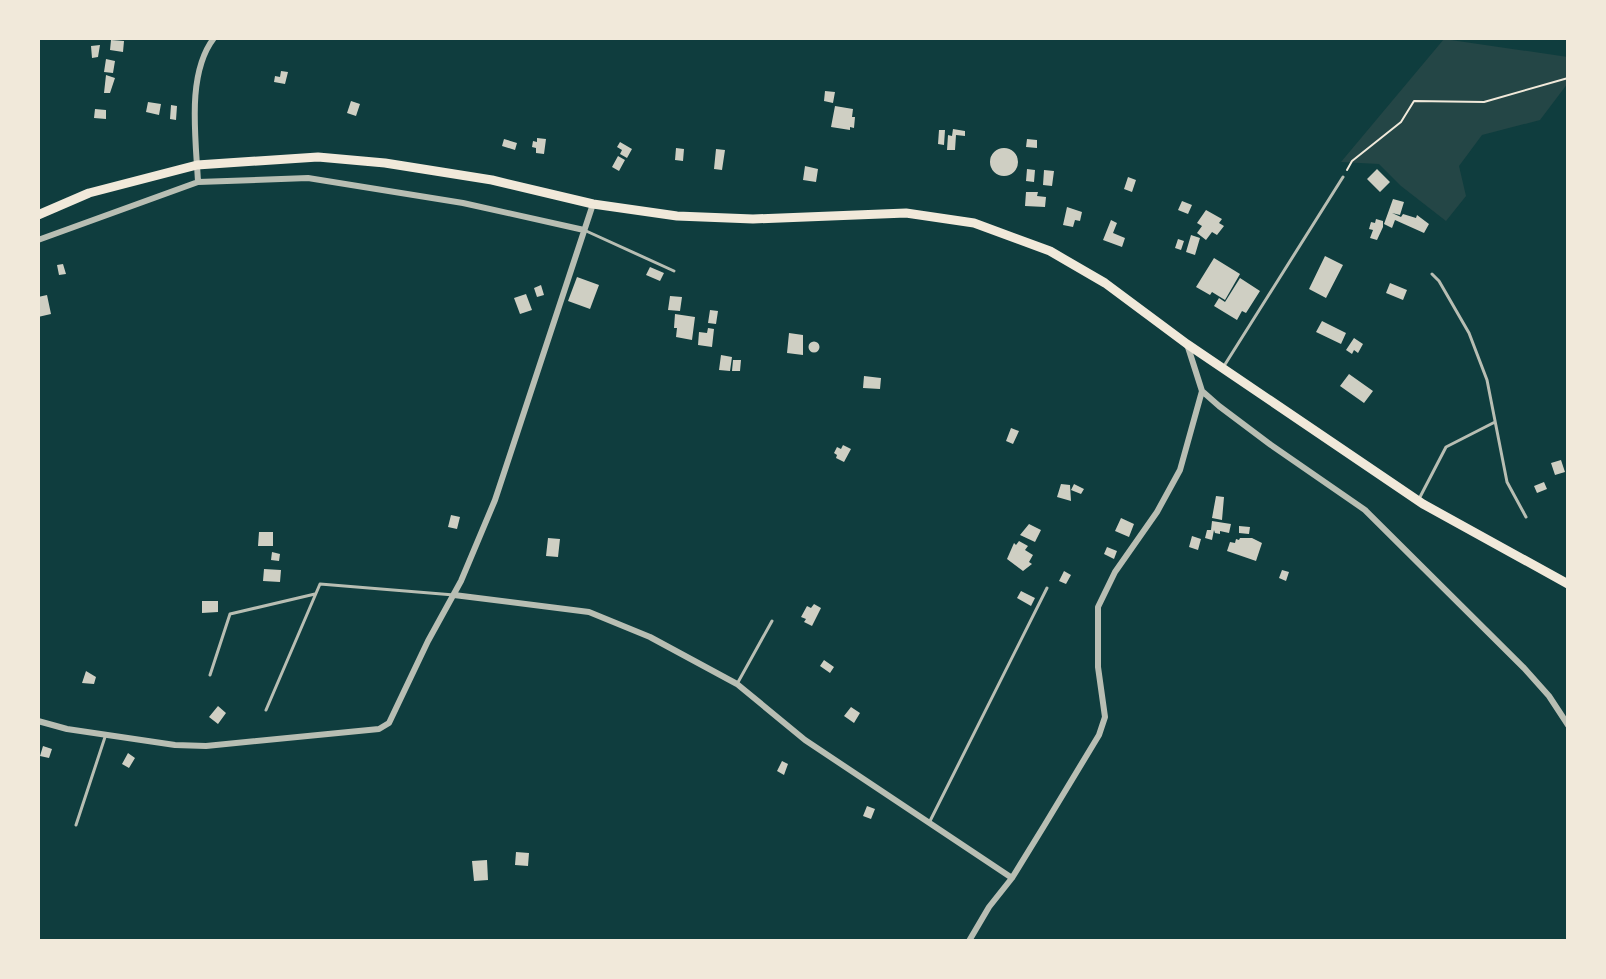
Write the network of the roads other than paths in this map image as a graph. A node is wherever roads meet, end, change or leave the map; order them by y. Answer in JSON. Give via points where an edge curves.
{"nodes":[{"id":1,"x":214,"y":38,"type":"edge"},
{"id":2,"x":197,"y":165,"type":"junction"},
{"id":3,"x":1343,"y":177,"type":"road end"},
{"id":4,"x":198,"y":182,"type":"junction"},
{"id":5,"x":593,"y":204,"type":"junction"},
{"id":6,"x":38,"y":215,"type":"edge"},
{"id":7,"x":584,"y":230,"type":"junction"},
{"id":8,"x":38,"y":240,"type":"edge"},
{"id":9,"x":674,"y":271,"type":"dead end"},
{"id":10,"x":1432,"y":274,"type":"dead end"},
{"id":11,"x":1187,"y":344,"type":"junction"},
{"id":12,"x":1222,"y":368,"type":"junction"},
{"id":13,"x":1202,"y":391,"type":"junction"},
{"id":14,"x":1495,"y":422,"type":"junction"},
{"id":15,"x":1418,"y":501,"type":"junction"},
{"id":16,"x":1526,"y":517,"type":"dead end"},
{"id":17,"x":1568,"y":584,"type":"edge"},
{"id":18,"x":1047,"y":588,"type":"dead end"},
{"id":19,"x":315,"y":594,"type":"junction"},
{"id":20,"x":454,"y":595,"type":"junction"},
{"id":21,"x":772,"y":621,"type":"dead end"},
{"id":22,"x":210,"y":675,"type":"dead end"},
{"id":23,"x":737,"y":684,"type":"junction"},
{"id":24,"x":266,"y":710,"type":"dead end"},
{"id":25,"x":38,"y":721,"type":"edge"},
{"id":26,"x":1568,"y":725,"type":"edge"},
{"id":27,"x":106,"y":734,"type":"junction"},
{"id":28,"x":930,"y":822,"type":"junction"},
{"id":29,"x":76,"y":825,"type":"dead end"},
{"id":30,"x":1012,"y":878,"type":"junction"},
{"id":31,"x":969,"y":941,"type":"edge"}],
"edges":[{"from":1,"to":2,"type":"street","via":[[198,72]]},
{"from":2,"to":4,"type":"street"},
{"from":2,"to":5,"type":"main road","via":[[318,157],[385,163],[492,180]]},
{"from":2,"to":6,"type":"main road","via":[[89,193]]},
{"from":3,"to":12,"type":"lane"},
{"from":4,"to":7,"type":"street","via":[[308,178],[463,203]]},
{"from":4,"to":8,"type":"street"},
{"from":5,"to":7,"type":"street"},
{"from":5,"to":11,"type":"main road","via":[[677,216],[906,213],[974,223],[1050,251],[1105,283]]},
{"from":7,"to":9,"type":"lane"},
{"from":7,"to":20,"type":"street","via":[[495,500]]},
{"from":10,"to":14,"type":"lane","via":[[1469,333],[1487,380]]},
{"from":11,"to":12,"type":"main road"},
{"from":11,"to":13,"type":"street"},
{"from":12,"to":15,"type":"main road"},
{"from":13,"to":26,"type":"street","via":[[1376,521],[1524,668]]},
{"from":13,"to":30,"type":"street","via":[[1180,470],[1098,607],[1105,717],[1099,735]]},
{"from":14,"to":15,"type":"lane","via":[[1446,447]]},
{"from":14,"to":16,"type":"lane","via":[[1507,482]]},
{"from":15,"to":17,"type":"main road"},
{"from":18,"to":28,"type":"lane"},
{"from":19,"to":20,"type":"lane","via":[[320,584]]},
{"from":19,"to":22,"type":"lane","via":[[230,614]]},
{"from":19,"to":24,"type":"lane"},
{"from":20,"to":23,"type":"street","via":[[589,612],[650,637]]},
{"from":20,"to":27,"type":"street","via":[[394,716],[379,729],[206,746]]},
{"from":21,"to":23,"type":"lane"},
{"from":23,"to":28,"type":"street","via":[[805,740]]},
{"from":25,"to":27,"type":"street"},
{"from":27,"to":29,"type":"lane"},
{"from":28,"to":30,"type":"street"},
{"from":30,"to":31,"type":"street"}]}
